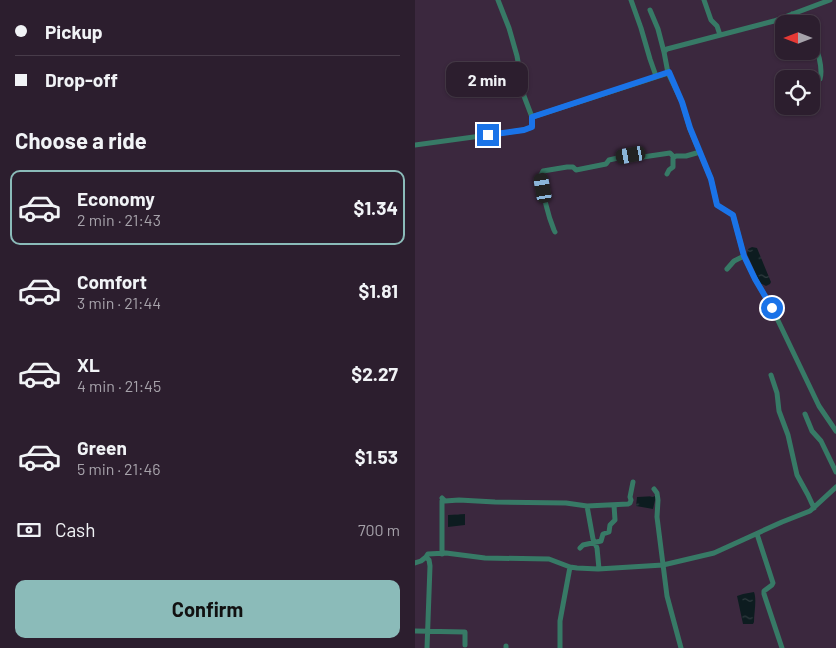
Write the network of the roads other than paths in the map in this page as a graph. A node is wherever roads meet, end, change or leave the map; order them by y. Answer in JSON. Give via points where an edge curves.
{"nodes":[{"id":1,"x":498,"y":0,"type":"edge"},
{"id":2,"x":631,"y":0,"type":"edge"},
{"id":3,"x":704,"y":0,"type":"edge"},
{"id":4,"x":830,"y":0,"type":"edge"},
{"id":5,"x":650,"y":10,"type":"dead end"},
{"id":6,"x":792,"y":14,"type":"joint"},
{"id":7,"x":720,"y":35,"type":"junction"},
{"id":8,"x":664,"y":52,"type":"junction"},
{"id":9,"x":819,"y":60,"type":"edge"},
{"id":10,"x":669,"y":72,"type":"junction"},
{"id":11,"x":656,"y":76,"type":"junction"},
{"id":12,"x":820,"y":79,"type":"edge"},
{"id":13,"x":532,"y":117,"type":"junction"},
{"id":14,"x":415,"y":145,"type":"edge"},
{"id":15,"x":700,"y":152,"type":"junction"},
{"id":16,"x":675,"y":157,"type":"junction"},
{"id":17,"x":667,"y":174,"type":"dead end"},
{"id":18,"x":555,"y":232,"type":"dead end"},
{"id":19,"x":744,"y":256,"type":"junction"},
{"id":20,"x":727,"y":270,"type":"dead end"},
{"id":21,"x":771,"y":375,"type":"dead end"},
{"id":22,"x":805,"y":414,"type":"dead end"},
{"id":23,"x":836,"y":431,"type":"edge"},
{"id":24,"x":836,"y":472,"type":"edge"},
{"id":25,"x":633,"y":482,"type":"dead end"},
{"id":26,"x":836,"y":487,"type":"edge"},
{"id":27,"x":655,"y":489,"type":"dead end"},
{"id":28,"x":617,"y":504,"type":"junction"},
{"id":29,"x":587,"y":506,"type":"junction"},
{"id":30,"x":813,"y":508,"type":"junction"},
{"id":31,"x":757,"y":534,"type":"junction"},
{"id":32,"x":595,"y":542,"type":"junction"},
{"id":33,"x":580,"y":548,"type":"dead end"},
{"id":34,"x":442,"y":554,"type":"junction"},
{"id":35,"x":426,"y":558,"type":"junction"},
{"id":36,"x":415,"y":563,"type":"edge"},
{"id":37,"x":663,"y":565,"type":"junction"},
{"id":38,"x":570,"y":567,"type":"junction"},
{"id":39,"x":599,"y":569,"type":"junction"},
{"id":40,"x":415,"y":631,"type":"edge"},
{"id":41,"x":427,"y":631,"type":"junction"},
{"id":42,"x":465,"y":645,"type":"dead end"},
{"id":43,"x":427,"y":648,"type":"edge"},
{"id":44,"x":560,"y":648,"type":"edge"},
{"id":45,"x":681,"y":648,"type":"edge"},
{"id":46,"x":782,"y":648,"type":"edge"}],
"edges":[{"from":1,"to":13,"type":"street","via":[[509,28]]},
{"from":2,"to":11,"type":"street"},
{"from":3,"to":7,"type":"street"},
{"from":4,"to":6,"type":"street"},
{"from":5,"to":8,"type":"street"},
{"from":6,"to":7,"type":"street"},
{"from":7,"to":8,"type":"street"},
{"from":8,"to":10,"type":"street"},
{"from":9,"to":12,"type":"street"},
{"from":10,"to":11,"type":"street"},
{"from":10,"to":15,"type":"street"},
{"from":11,"to":13,"type":"street"},
{"from":13,"to":14,"type":"street","via":[[532,127],[524,130]]},
{"from":15,"to":16,"type":"street"},
{"from":15,"to":19,"type":"street","via":[[717,205],[733,215]]},
{"from":16,"to":17,"type":"street"},
{"from":16,"to":18,"type":"street","via":[[670,153],[636,158],[631,155],[599,166],[576,170],[567,166],[543,171],[543,188]]},
{"from":19,"to":20,"type":"street"},
{"from":19,"to":23,"type":"street","via":[[819,406]]},
{"from":21,"to":30,"type":"street","via":[[797,474]]},
{"from":22,"to":24,"type":"street"},
{"from":25,"to":28,"type":"street","via":[[630,503]]},
{"from":26,"to":30,"type":"street"},
{"from":27,"to":37,"type":"street"},
{"from":28,"to":29,"type":"street"},
{"from":28,"to":32,"type":"street","via":[[609,532],[603,534],[601,541]]},
{"from":29,"to":32,"type":"street"},
{"from":29,"to":34,"type":"street","via":[[443,500]]},
{"from":30,"to":31,"type":"street"},
{"from":31,"to":37,"type":"street","via":[[714,553]]},
{"from":31,"to":46,"type":"street","via":[[773,583],[764,594]]},
{"from":32,"to":33,"type":"street"},
{"from":32,"to":39,"type":"street"},
{"from":34,"to":35,"type":"street","via":[[428,554]]},
{"from":34,"to":38,"type":"street","via":[[549,559]]},
{"from":35,"to":36,"type":"street"},
{"from":35,"to":41,"type":"street","via":[[430,566]]},
{"from":37,"to":39,"type":"street"},
{"from":37,"to":45,"type":"street","via":[[667,596]]},
{"from":38,"to":39,"type":"street"},
{"from":38,"to":44,"type":"street","via":[[560,622]]},
{"from":40,"to":41,"type":"street"},
{"from":41,"to":42,"type":"street","via":[[465,632]]},
{"from":41,"to":43,"type":"street"}]}
